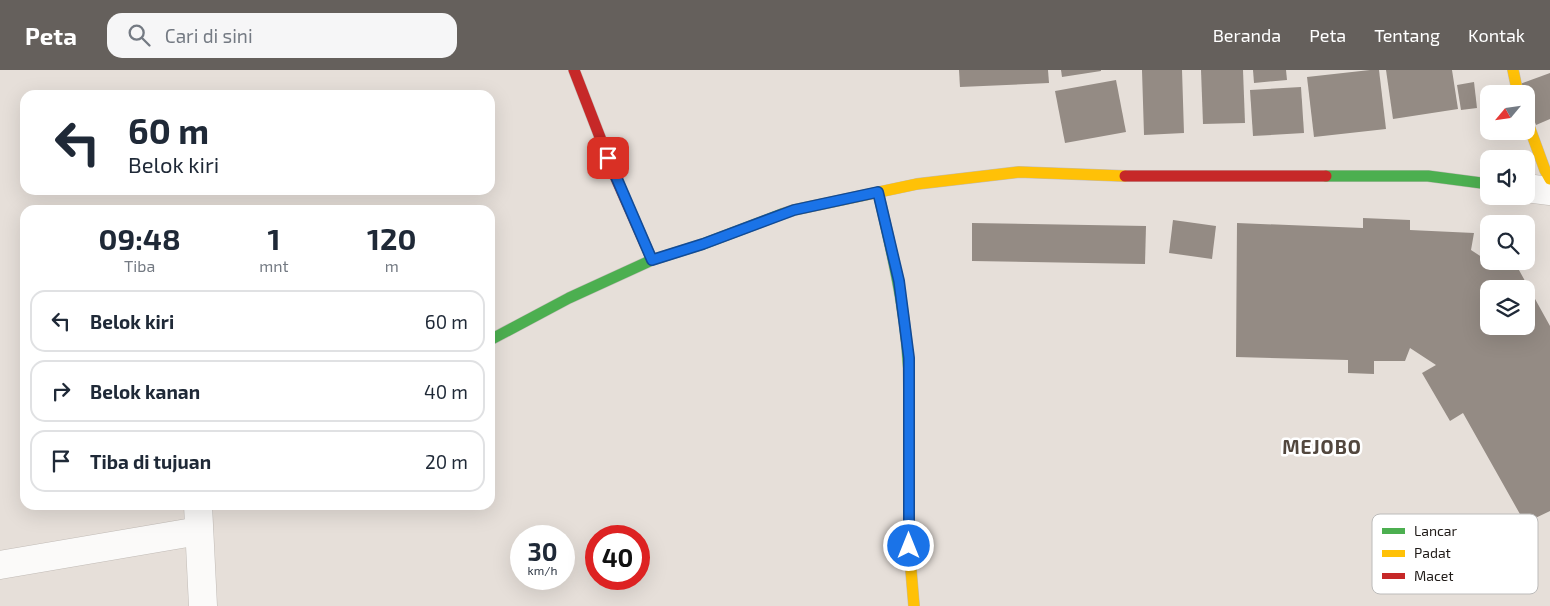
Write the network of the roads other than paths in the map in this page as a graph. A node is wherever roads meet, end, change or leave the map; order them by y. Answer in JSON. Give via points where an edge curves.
{"nodes":[{"id":1,"x":574,"y":70,"type":"edge"},
{"id":2,"x":1513,"y":70,"type":"edge"},
{"id":3,"x":1516,"y":85,"type":"edge"},
{"id":4,"x":1534,"y":140,"type":"edge"},
{"id":5,"x":1550,"y":179,"type":"edge"},
{"id":6,"x":1480,"y":183,"type":"edge"},
{"id":7,"x":1535,"y":189,"type":"edge"},
{"id":8,"x":1550,"y":191,"type":"edge"},
{"id":9,"x":878,"y":192,"type":"junction"},
{"id":10,"x":652,"y":260,"type":"junction"},
{"id":11,"x":495,"y":337,"type":"edge"},
{"id":12,"x":198,"y":518,"type":"edge"},
{"id":13,"x":0,"y":565,"type":"edge"},
{"id":14,"x":203,"y":606,"type":"edge"},
{"id":15,"x":914,"y":606,"type":"edge"}],
"edges":[{"from":1,"to":10,"type":"street"},
{"from":2,"to":3,"type":"street"},
{"from":4,"to":5,"type":"street"},
{"from":6,"to":9,"type":"street","via":[[1428,176],[1112,176],[1019,172],[916,184]]},
{"from":7,"to":8,"type":"street"},
{"from":9,"to":10,"type":"street","via":[[794,210]]},
{"from":9,"to":15,"type":"street","via":[[899,281],[909,358],[909,546]]},
{"from":10,"to":11,"type":"street","via":[[569,298]]},
{"from":12,"to":13,"type":"street"},
{"from":12,"to":14,"type":"street"}]}
